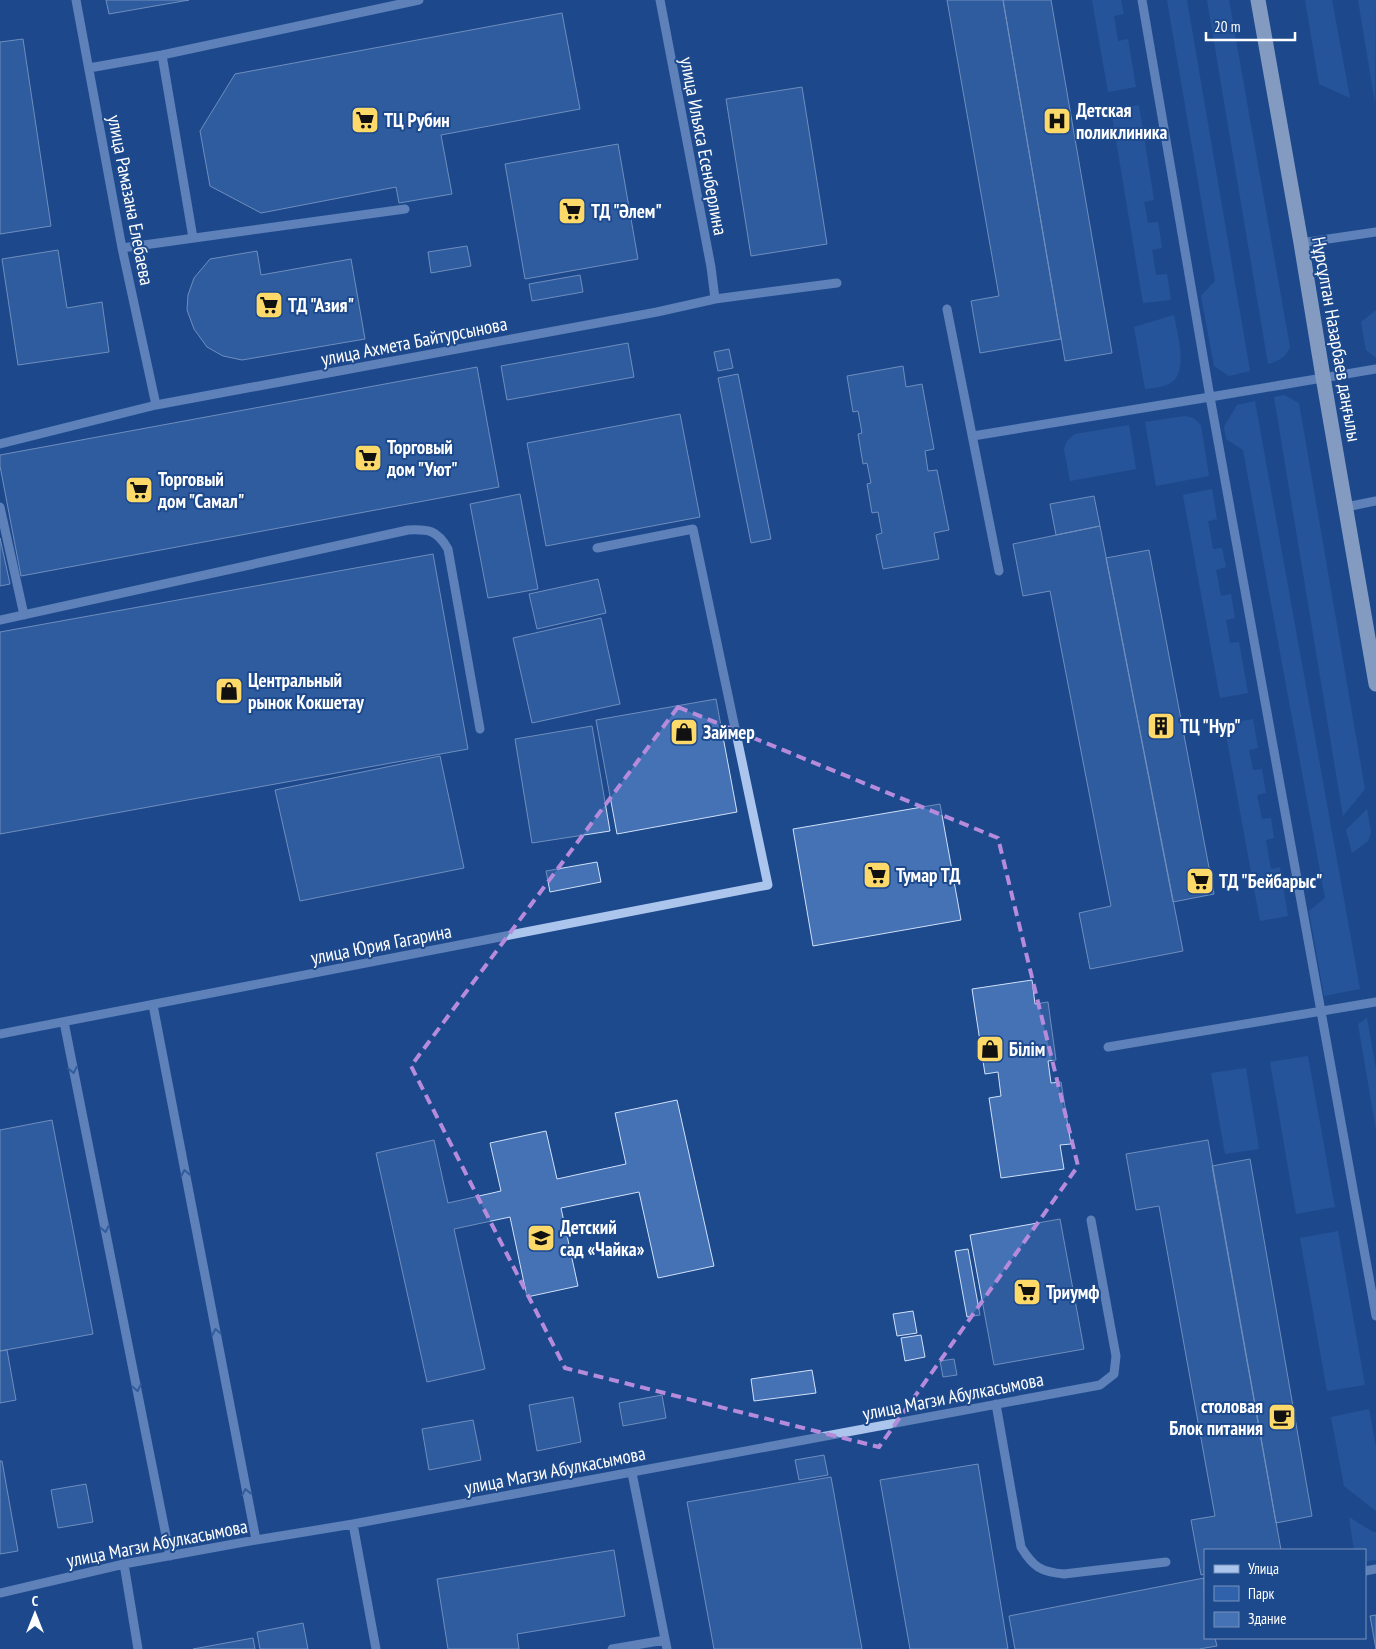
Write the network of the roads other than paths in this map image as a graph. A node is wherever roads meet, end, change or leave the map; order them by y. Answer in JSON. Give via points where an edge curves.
{"nodes":[{"id":1,"x":76,"y":0,"type":"edge"},
{"id":2,"x":419,"y":0,"type":"edge"},
{"id":3,"x":660,"y":0,"type":"edge"},
{"id":4,"x":1142,"y":0,"type":"edge"},
{"id":5,"x":1258,"y":0,"type":"edge"},
{"id":6,"x":162,"y":55,"type":"junction"},
{"id":7,"x":89,"y":68,"type":"junction"},
{"id":8,"x":405,"y":209,"type":"dead end"},
{"id":9,"x":1376,"y":232,"type":"edge"},
{"id":10,"x":193,"y":238,"type":"junction"},
{"id":11,"x":1301,"y":243,"type":"junction"},
{"id":12,"x":122,"y":248,"type":"junction"},
{"id":13,"x":837,"y":282,"type":"dead end"},
{"id":14,"x":714,"y":300,"type":"junction"},
{"id":15,"x":947,"y":309,"type":"dead end"},
{"id":16,"x":1376,"y":369,"type":"edge"},
{"id":17,"x":1323,"y":377,"type":"junction"},
{"id":18,"x":1210,"y":397,"type":"junction"},
{"id":19,"x":156,"y":405,"type":"junction"},
{"id":20,"x":973,"y":436,"type":"junction"},
{"id":21,"x":0,"y":444,"type":"edge"},
{"id":22,"x":1376,"y":501,"type":"edge"},
{"id":23,"x":0,"y":507,"type":"edge"},
{"id":24,"x":1346,"y":507,"type":"junction"},
{"id":25,"x":597,"y":548,"type":"dead end"},
{"id":26,"x":998,"y":572,"type":"dead end"},
{"id":27,"x":24,"y":615,"type":"junction"},
{"id":28,"x":0,"y":620,"type":"edge"},
{"id":29,"x":1376,"y":684,"type":"edge"},
{"id":30,"x":480,"y":729,"type":"dead end"},
{"id":31,"x":1376,"y":1002,"type":"edge"},
{"id":32,"x":153,"y":1005,"type":"junction"},
{"id":33,"x":1321,"y":1012,"type":"junction"},
{"id":34,"x":64,"y":1022,"type":"junction"},
{"id":35,"x":0,"y":1034,"type":"edge"},
{"id":36,"x":1108,"y":1047,"type":"dead end"},
{"id":37,"x":1091,"y":1220,"type":"dead end"},
{"id":38,"x":1376,"y":1316,"type":"edge"},
{"id":39,"x":996,"y":1404,"type":"junction"},
{"id":40,"x":632,"y":1472,"type":"junction"},
{"id":41,"x":353,"y":1524,"type":"junction"},
{"id":42,"x":256,"y":1540,"type":"junction"},
{"id":43,"x":170,"y":1556,"type":"junction"},
{"id":44,"x":1166,"y":1562,"type":"dead end"},
{"id":45,"x":124,"y":1564,"type":"junction"},
{"id":46,"x":0,"y":1593,"type":"edge"},
{"id":47,"x":666,"y":1644,"type":"edge"},
{"id":48,"x":138,"y":1649,"type":"edge"},
{"id":49,"x":376,"y":1649,"type":"edge"},
{"id":50,"x":612,"y":1649,"type":"edge"}],
"edges":[{"from":1,"to":7,"type":"street","name":"улица Рамазана Елебаева"},
{"from":2,"to":6,"type":"street"},
{"from":3,"to":14,"type":"street","name":"улица Ильяса Есенберлина","via":[[711,267]]},
{"from":4,"to":18,"type":"street"},
{"from":5,"to":11,"type":"highway","name":"Нұрсұлтан Назарбаев даңғылы"},
{"from":6,"to":7,"type":"street"},
{"from":6,"to":10,"type":"street"},
{"from":7,"to":12,"type":"street","name":"улица Рамазана Елебаева"},
{"from":8,"to":10,"type":"street"},
{"from":9,"to":11,"type":"street"},
{"from":10,"to":12,"type":"street"},
{"from":11,"to":17,"type":"highway","name":"Нұрсұлтан Назарбаев даңғылы"},
{"from":12,"to":19,"type":"street","name":"улица Рамазана Елебаева"},
{"from":13,"to":14,"type":"street","name":"улица Ахмета Байтурсынова"},
{"from":14,"to":19,"type":"street","name":"улица Ахмета Байтурсынова"},
{"from":15,"to":20,"type":"street"},
{"from":16,"to":17,"type":"street"},
{"from":17,"to":18,"type":"street"},
{"from":17,"to":24,"type":"highway","name":"Нұрсұлтан Назарбаев даңғылы"},
{"from":18,"to":20,"type":"street"},
{"from":18,"to":33,"type":"street"},
{"from":19,"to":21,"type":"street","name":"улица Ахмета Байтурсынова"},
{"from":20,"to":26,"type":"street"},
{"from":22,"to":24,"type":"street"},
{"from":23,"to":27,"type":"street"},
{"from":24,"to":29,"type":"highway","name":"Нұрсұлтан Назарбаев даңғылы"},
{"from":25,"to":32,"type":"street","name":"улица Юрия Гагарина","via":[[693,529],[768,885]]},
{"from":27,"to":28,"type":"street"},
{"from":27,"to":30,"type":"street","via":[[408,530],[433,531],[448,549]]},
{"from":31,"to":33,"type":"street"},
{"from":32,"to":34,"type":"street","name":"улица Юрия Гагарина"},
{"from":42,"to":32,"type":"street","one_way":true},
{"from":33,"to":36,"type":"street"},
{"from":33,"to":38,"type":"street"},
{"from":34,"to":35,"type":"street","name":"улица Юрия Гагарина"},
{"from":34,"to":43,"type":"street","one_way":true},
{"from":37,"to":39,"type":"street","name":"улица Магзи Абулкасымова","via":[[1116,1356],[1114,1374],[1100,1384]]},
{"from":39,"to":40,"type":"street","name":"улица Магзи Абулкасымова"},
{"from":39,"to":44,"type":"street","via":[[1022,1547],[1038,1568],[1064,1574]]},
{"from":40,"to":41,"type":"street","name":"улица Магзи Абулкасымова"},
{"from":40,"to":47,"type":"street"},
{"from":41,"to":42,"type":"street","name":"улица Магзи Абулкасымова"},
{"from":41,"to":49,"type":"street"},
{"from":42,"to":43,"type":"street","name":"улица Магзи Абулкасымова"},
{"from":43,"to":45,"type":"street","name":"улица Магзи Абулкасымова"},
{"from":45,"to":46,"type":"street","name":"улица Магзи Абулкасымова"},
{"from":45,"to":48,"type":"street"},
{"from":47,"to":50,"type":"street"}]}
